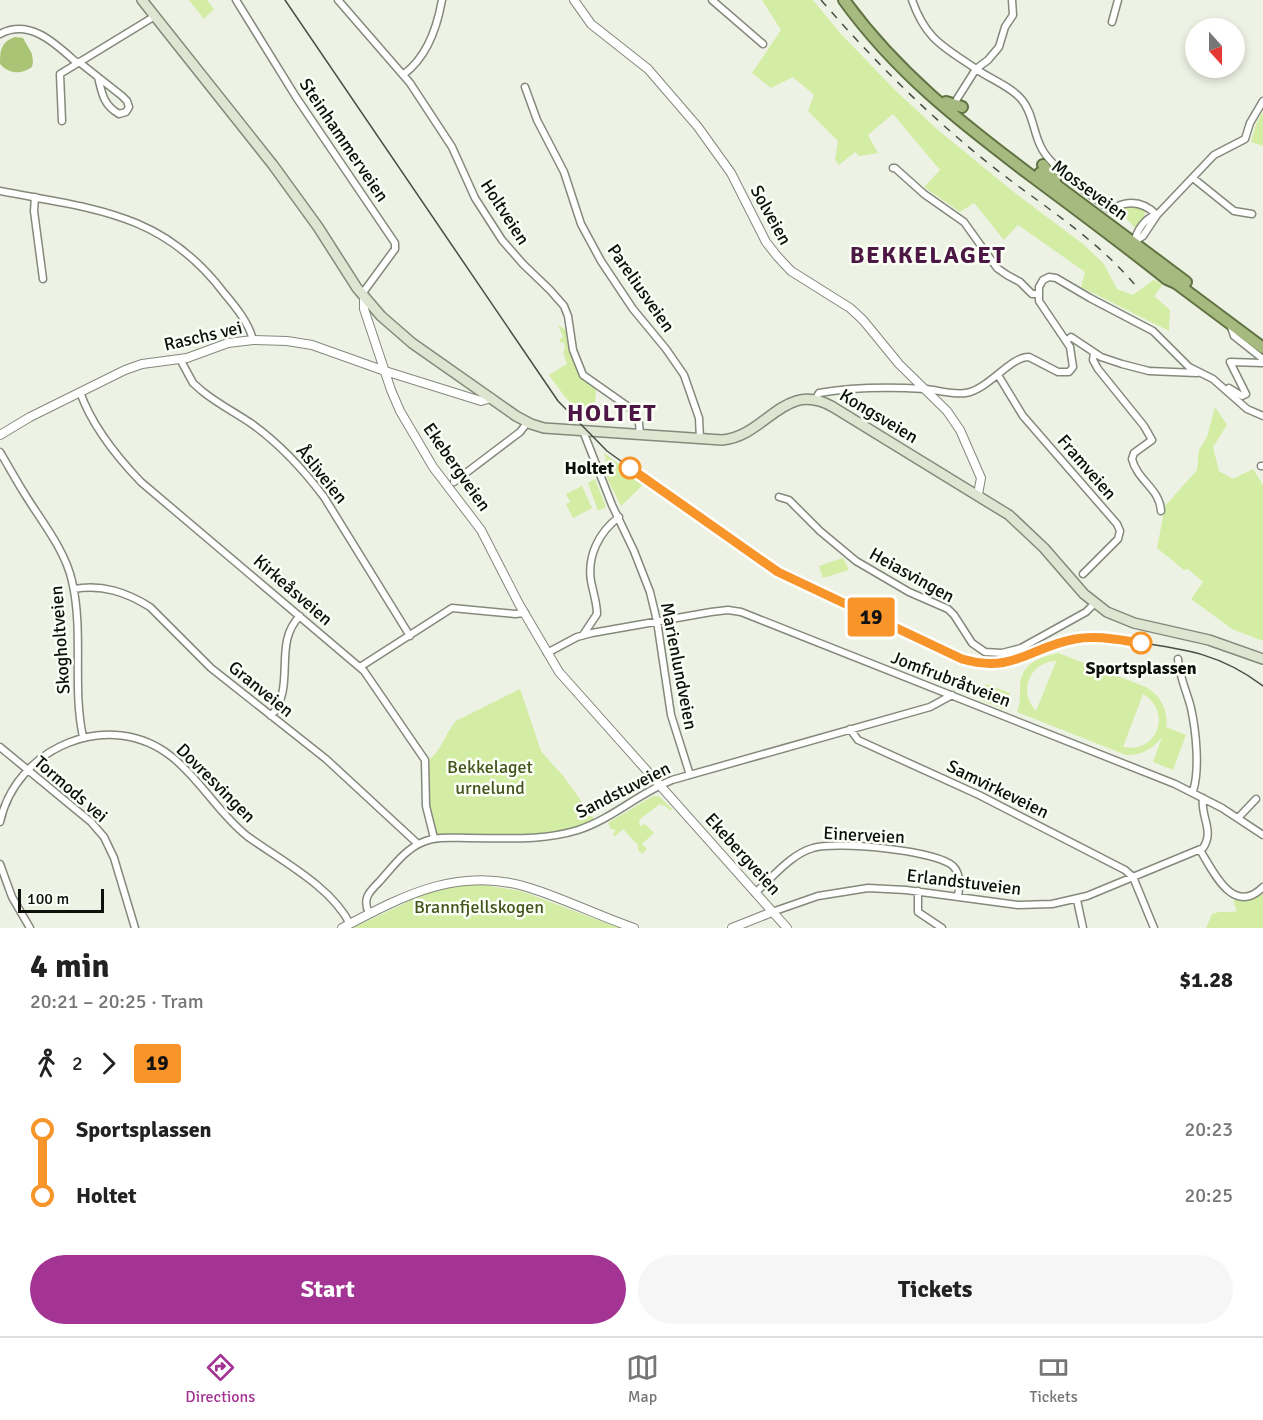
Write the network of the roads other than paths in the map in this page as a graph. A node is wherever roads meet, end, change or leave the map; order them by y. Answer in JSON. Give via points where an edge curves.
{"nodes":[{"id":1,"x":142,"y":0,"type":"edge"},
{"id":2,"x":236,"y":0,"type":"edge"},
{"id":3,"x":338,"y":0,"type":"edge"},
{"id":4,"x":442,"y":0,"type":"edge"},
{"id":5,"x":574,"y":0,"type":"edge"},
{"id":6,"x":712,"y":0,"type":"edge"},
{"id":7,"x":844,"y":0,"type":"edge"},
{"id":8,"x":912,"y":0,"type":"edge"},
{"id":9,"x":1012,"y":0,"type":"edge"},
{"id":10,"x":1118,"y":0,"type":"edge"},
{"id":11,"x":155,"y":16,"type":"junction"},
{"id":12,"x":1112,"y":22,"type":"dead end"},
{"id":13,"x":0,"y":34,"type":"edge"},
{"id":14,"x":763,"y":44,"type":"dead end"},
{"id":15,"x":78,"y":62,"type":"junction"},
{"id":16,"x":900,"y":65,"type":"junction"},
{"id":17,"x":976,"y":69,"type":"junction"},
{"id":18,"x":404,"y":74,"type":"junction"},
{"id":19,"x":98,"y":77,"type":"junction"},
{"id":20,"x":525,"y":87,"type":"dead end"},
{"id":21,"x":1263,"y":101,"type":"edge"},
{"id":22,"x":955,"y":102,"type":"junction"},
{"id":23,"x":62,"y":121,"type":"dead end"},
{"id":24,"x":1043,"y":165,"type":"dead end"},
{"id":25,"x":893,"y":168,"type":"dead end"},
{"id":26,"x":1193,"y":178,"type":"junction"},
{"id":27,"x":1060,"y":188,"type":"junction"},
{"id":28,"x":0,"y":191,"type":"edge"},
{"id":29,"x":35,"y":197,"type":"junction"},
{"id":30,"x":1252,"y":214,"type":"dead end"},
{"id":31,"x":1157,"y":215,"type":"junction"},
{"id":32,"x":1104,"y":232,"type":"junction"},
{"id":33,"x":1135,"y":237,"type":"junction"},
{"id":34,"x":1162,"y":265,"type":"junction"},
{"id":35,"x":43,"y":279,"type":"dead end"},
{"id":36,"x":1176,"y":283,"type":"junction"},
{"id":37,"x":1037,"y":294,"type":"junction"},
{"id":38,"x":363,"y":295,"type":"junction"},
{"id":39,"x":1230,"y":324,"type":"junction"},
{"id":40,"x":252,"y":340,"type":"junction"},
{"id":41,"x":1263,"y":340,"type":"edge"},
{"id":42,"x":1066,"y":341,"type":"junction"},
{"id":43,"x":1263,"y":348,"type":"edge"},
{"id":44,"x":1094,"y":353,"type":"junction"},
{"id":45,"x":180,"y":359,"type":"junction"},
{"id":46,"x":1263,"y":361,"type":"edge"},
{"id":47,"x":385,"y":371,"type":"junction"},
{"id":48,"x":1199,"y":373,"type":"junction"},
{"id":49,"x":998,"y":375,"type":"junction"},
{"id":50,"x":1213,"y":379,"type":"junction"},
{"id":51,"x":923,"y":389,"type":"junction"},
{"id":52,"x":80,"y":392,"type":"junction"},
{"id":53,"x":490,"y":398,"type":"junction"},
{"id":54,"x":815,"y":400,"type":"junction"},
{"id":55,"x":1263,"y":416,"type":"edge"},
{"id":56,"x":527,"y":423,"type":"junction"},
{"id":57,"x":583,"y":430,"type":"junction"},
{"id":58,"x":0,"y":435,"type":"edge"},
{"id":59,"x":640,"y":435,"type":"junction"},
{"id":60,"x":700,"y":439,"type":"junction"},
{"id":61,"x":0,"y":452,"type":"edge"},
{"id":62,"x":454,"y":482,"type":"dead end"},
{"id":63,"x":978,"y":494,"type":"junction"},
{"id":64,"x":779,"y":497,"type":"dead end"},
{"id":65,"x":1161,"y":511,"type":"dead end"},
{"id":66,"x":619,"y":517,"type":"junction"},
{"id":67,"x":1083,"y":574,"type":"dead end"},
{"id":68,"x":74,"y":589,"type":"junction"},
{"id":69,"x":1095,"y":603,"type":"junction"},
{"id":70,"x":525,"y":613,"type":"junction"},
{"id":71,"x":300,"y":616,"type":"junction"},
{"id":72,"x":657,"y":621,"type":"junction"},
{"id":73,"x":583,"y":635,"type":"junction"},
{"id":74,"x":410,"y":636,"type":"junction"},
{"id":75,"x":547,"y":653,"type":"junction"},
{"id":76,"x":1178,"y":659,"type":"dead end"},
{"id":77,"x":1263,"y":659,"type":"edge"},
{"id":78,"x":360,"y":667,"type":"junction"},
{"id":79,"x":952,"y":695,"type":"junction"},
{"id":80,"x":272,"y":716,"type":"junction"},
{"id":81,"x":850,"y":729,"type":"junction"},
{"id":82,"x":83,"y":737,"type":"junction"},
{"id":83,"x":0,"y":747,"type":"edge"},
{"id":84,"x":28,"y":770,"type":"junction"},
{"id":85,"x":690,"y":775,"type":"junction"},
{"id":86,"x":659,"y":786,"type":"junction"},
{"id":87,"x":1193,"y":791,"type":"junction"},
{"id":88,"x":1203,"y":798,"type":"junction"},
{"id":89,"x":1256,"y":799,"type":"dead end"},
{"id":90,"x":1238,"y":818,"type":"junction"},
{"id":91,"x":0,"y":822,"type":"edge"},
{"id":92,"x":1263,"y":835,"type":"edge"},
{"id":93,"x":434,"y":838,"type":"junction"},
{"id":94,"x":418,"y":844,"type":"junction"},
{"id":95,"x":1200,"y":850,"type":"junction"},
{"id":96,"x":0,"y":864,"type":"edge"},
{"id":97,"x":1133,"y":877,"type":"junction"},
{"id":98,"x":1263,"y":887,"type":"edge"},
{"id":99,"x":918,"y":891,"type":"junction"},
{"id":100,"x":755,"y":893,"type":"junction"},
{"id":101,"x":958,"y":896,"type":"junction"},
{"id":102,"x":1077,"y":900,"type":"junction"},
{"id":103,"x":772,"y":912,"type":"junction"},
{"id":104,"x":369,"y":913,"type":"junction"},
{"id":105,"x":346,"y":926,"type":"edge"},
{"id":106,"x":30,"y":928,"type":"edge"},
{"id":107,"x":135,"y":928,"type":"edge"},
{"id":108,"x":634,"y":928,"type":"edge"},
{"id":109,"x":732,"y":928,"type":"edge"},
{"id":110,"x":787,"y":928,"type":"edge"},
{"id":111,"x":942,"y":928,"type":"edge"},
{"id":112,"x":1083,"y":928,"type":"edge"},
{"id":113,"x":1154,"y":928,"type":"edge"}],
"edges":[{"from":1,"to":11,"type":"main road","name":"Ekebergveien"},
{"from":2,"to":38,"type":"street","name":"Steinhammerveien","via":[[394,243],[395,249]]},
{"from":3,"to":18,"type":"street","name":"Holtveien"},
{"from":4,"to":18,"type":"street","via":[[426,49]]},
{"from":5,"to":51,"type":"street","name":"Solveien","via":[[591,24],[648,69],[698,127],[731,173],[777,256],[791,271],[850,308]]},
{"from":6,"to":14,"type":"street"},
{"from":7,"to":16,"type":"highway","name":"Mosseveien"},
{"from":8,"to":17,"type":"street","via":[[928,34]]},
{"from":9,"to":17,"type":"street","via":[[1013,15],[999,48]]},
{"from":10,"to":12,"type":"street"},
{"from":11,"to":15,"type":"street"},
{"from":11,"to":38,"type":"main road","name":"Ekebergveien","via":[[283,177]]},
{"from":13,"to":15,"type":"street","via":[[18,29],[38,33]]},
{"from":15,"to":19,"type":"street"},
{"from":15,"to":23,"type":"street","via":[[60,74]]},
{"from":16,"to":22,"type":"highway","name":"Mosseveien"},
{"from":16,"to":32,"type":"highway","name":"Mosseveien","via":[[956,119]]},
{"from":17,"to":22,"type":"street"},
{"from":17,"to":31,"type":"street","via":[[1023,100],[1041,149],[1065,174],[1109,209],[1125,203],[1143,205]]},
{"from":18,"to":59,"type":"street","name":"Holtveien","via":[[452,147],[475,198],[502,240],[564,306],[573,350],[583,375],[630,408]]},
{"from":19,"to":19,"type":"street","via":[[128,104],[128,110],[122,114],[107,105]]},
{"from":20,"to":60,"type":"street","name":"Pareliusveien","via":[[564,172],[581,224],[601,261],[684,375],[699,418]]},
{"from":21,"to":26,"type":"street","via":[[1245,139],[1219,151]]},
{"from":22,"to":27,"type":"highway","name":"Mosseveien"},
{"from":24,"to":27,"type":"highway"},
{"from":25,"to":37,"type":"street","via":[[964,222],[997,268]]},
{"from":26,"to":30,"type":"street","via":[[1234,211]]},
{"from":26,"to":31,"type":"street"},
{"from":27,"to":33,"type":"highway","name":"Mosseveien","via":[[1122,234]]},
{"from":28,"to":29,"type":"street"},
{"from":29,"to":35,"type":"street"},
{"from":29,"to":40,"type":"street","via":[[109,213],[166,237],[217,283],[245,322]]},
{"from":31,"to":33,"type":"street"},
{"from":31,"to":33,"type":"street","via":[[1143,236]]},
{"from":32,"to":33,"type":"highway"},
{"from":32,"to":36,"type":"highway","name":"Mosseveien"},
{"from":33,"to":34,"type":"highway","name":"Mosseveien"},
{"from":34,"to":36,"type":"highway"},
{"from":34,"to":41,"type":"highway","name":"Mosseveien"},
{"from":36,"to":39,"type":"highway","name":"Mosseveien"},
{"from":37,"to":42,"type":"street","via":[[1045,313]]},
{"from":37,"to":48,"type":"street","via":[[1043,280],[1056,278],[1153,331],[1180,360]]},
{"from":38,"to":47,"type":"street","name":"Ekebergveien","via":[[363,306]]},
{"from":38,"to":53,"type":"main road","name":"Kongsveien","via":[[401,335]]},
{"from":39,"to":43,"type":"highway","name":"Mosseveien"},
{"from":39,"to":46,"type":"street","via":[[1234,336]]},
{"from":40,"to":45,"type":"street","name":"Raschs vei"},
{"from":40,"to":47,"type":"street","name":"Raschs vei","via":[[312,345]]},
{"from":42,"to":44,"type":"street","via":[[1071,337]]},
{"from":42,"to":49,"type":"street","via":[[1073,359],[1069,372],[1058,372],[1024,357]]},
{"from":44,"to":48,"type":"street","via":[[1144,370]]},
{"from":44,"to":65,"type":"street","via":[[1098,369],[1152,440],[1132,459],[1157,497]]},
{"from":45,"to":52,"type":"street","name":"Raschs vei","via":[[130,368]]},
{"from":45,"to":74,"type":"street","name":"Åsliveien","via":[[197,387],[266,435],[309,477]]},
{"from":46,"to":50,"type":"street","via":[[1230,362],[1245,396]]},
{"from":47,"to":53,"type":"street","name":"Raschs vei","via":[[482,401]]},
{"from":47,"to":70,"type":"street","name":"Ekebergveien","via":[[394,398],[417,441],[481,530]]},
{"from":48,"to":50,"type":"street"},
{"from":49,"to":51,"type":"street","via":[[969,393]]},
{"from":49,"to":67,"type":"street","name":"Framveien","via":[[1023,416],[1118,524],[1118,539]]},
{"from":50,"to":55,"type":"street","via":[[1247,410]]},
{"from":51,"to":54,"type":"street","via":[[839,390],[819,393]]},
{"from":51,"to":63,"type":"street","name":"Solveien","via":[[960,430],[981,478]]},
{"from":52,"to":58,"type":"street","name":"Raschs vei"},
{"from":52,"to":71,"type":"street","name":"Kirkeåsveien","via":[[97,427],[141,482]]},
{"from":53,"to":56,"type":"main road","name":"Kongsveien"},
{"from":54,"to":60,"type":"main road","name":"Kongsveien","via":[[789,403],[737,437]]},
{"from":54,"to":63,"type":"main road","name":"Kongsveien"},
{"from":56,"to":57,"type":"main road","name":"Kongsveien"},
{"from":56,"to":62,"type":"street"},
{"from":57,"to":59,"type":"main road","name":"Kongsveien"},
{"from":57,"to":66,"type":"street","name":"Marienlundveien"},
{"from":59,"to":60,"type":"main road","name":"Kongsveien"},
{"from":61,"to":68,"type":"street","name":"Skogholtveien","via":[[69,568]]},
{"from":63,"to":69,"type":"main road","name":"Kongsveien","via":[[1028,531]]},
{"from":64,"to":69,"type":"street","name":"Heiasvingen","via":[[789,500],[856,561],[901,588],[948,609],[972,643],[985,652],[1022,648]]},
{"from":66,"to":72,"type":"street","name":"Marienlundveien","via":[[644,576]]},
{"from":66,"to":73,"type":"street","via":[[604,531],[592,555],[590,572],[597,614]]},
{"from":68,"to":80,"type":"street","name":"Granveien","via":[[99,587],[138,599],[211,668]]},
{"from":68,"to":82,"type":"street","name":"Skogholtveien"},
{"from":69,"to":77,"type":"main road","name":"Kongsveien","via":[[1127,621],[1209,639]]},
{"from":70,"to":74,"type":"street","via":[[452,608]]},
{"from":70,"to":75,"type":"street","name":"Ekebergveien"},
{"from":71,"to":78,"type":"street","name":"Kirkeåsveien"},
{"from":71,"to":80,"type":"street","via":[[286,640],[282,696]]},
{"from":72,"to":73,"type":"street","name":"Jomfrubråtveien"},
{"from":72,"to":79,"type":"street","name":"Jomfrubråtveien","via":[[720,611],[741,612]]},
{"from":72,"to":85,"type":"street","name":"Marienlundveien","via":[[671,714]]},
{"from":73,"to":75,"type":"street","name":"Jomfrubråtveien"},
{"from":74,"to":78,"type":"street"},
{"from":75,"to":86,"type":"street","name":"Ekebergveien","via":[[564,679]]},
{"from":76,"to":87,"type":"street","via":[[1195,737]]},
{"from":78,"to":93,"type":"street","name":"Kirkeåsveien","via":[[425,760],[426,806]]},
{"from":79,"to":81,"type":"street","name":"Sandstuveien","via":[[930,707]]},
{"from":79,"to":87,"type":"street","name":"Jomfrubråtveien"},
{"from":80,"to":94,"type":"street","name":"Granveien"},
{"from":81,"to":85,"type":"street","name":"Sandstuveien"},
{"from":81,"to":97,"type":"street","name":"Samvirkeveien","via":[[858,740],[1027,819]]},
{"from":82,"to":84,"type":"street","name":"Dovresvingen","via":[[55,747]]},
{"from":82,"to":105,"type":"street","name":"Dovresvingen","via":[[130,738],[170,755],[234,824],[320,889],[344,914]]},
{"from":83,"to":84,"type":"street","name":"Tormods vei"},
{"from":84,"to":91,"type":"street","name":"Dovresvingen","via":[[11,792]]},
{"from":84,"to":107,"type":"street","name":"Tormods vei","via":[[104,837]]},
{"from":85,"to":86,"type":"street","name":"Sandstuveien"},
{"from":86,"to":93,"type":"street","name":"Sandstuveien","via":[[600,821],[572,831],[540,837]]},
{"from":86,"to":100,"type":"street","name":"Ekebergveien"},
{"from":87,"to":88,"type":"street","name":"Jomfrubråtveien"},
{"from":88,"to":90,"type":"street","name":"Jomfrubråtveien"},
{"from":88,"to":95,"type":"street","via":[[1209,835]]},
{"from":89,"to":90,"type":"street"},
{"from":90,"to":92,"type":"street","name":"Jomfrubråtveien"},
{"from":93,"to":94,"type":"street","name":"Sandstuveien"},
{"from":94,"to":104,"type":"street","name":"Sandstuveien","via":[[368,894]]},
{"from":95,"to":97,"type":"street","name":"Erlandstuveien"},
{"from":95,"to":98,"type":"street","via":[[1232,894],[1245,896]]},
{"from":96,"to":106,"type":"street","via":[[12,897]]},
{"from":97,"to":102,"type":"street","name":"Erlandstuveien"},
{"from":97,"to":113,"type":"street"},
{"from":99,"to":101,"type":"street","name":"Erlandstuveien"},
{"from":99,"to":103,"type":"street","name":"Erlandstuveien","via":[[843,891]]},
{"from":99,"to":111,"type":"street","via":[[918,912]]},
{"from":100,"to":101,"type":"street","name":"Einerveien","via":[[805,851],[850,846],[904,851],[946,862],[959,877]]},
{"from":100,"to":103,"type":"street","name":"Ekebergveien"},
{"from":101,"to":102,"type":"street","name":"Erlandstuveien","via":[[1029,906]]},
{"from":102,"to":112,"type":"street"},
{"from":103,"to":109,"type":"street","name":"Erlandstuveien"},
{"from":103,"to":110,"type":"street","name":"Ekebergveien"},
{"from":104,"to":105,"type":"street"},
{"from":104,"to":108,"type":"street","via":[[431,887],[486,879],[532,888]]}]}
